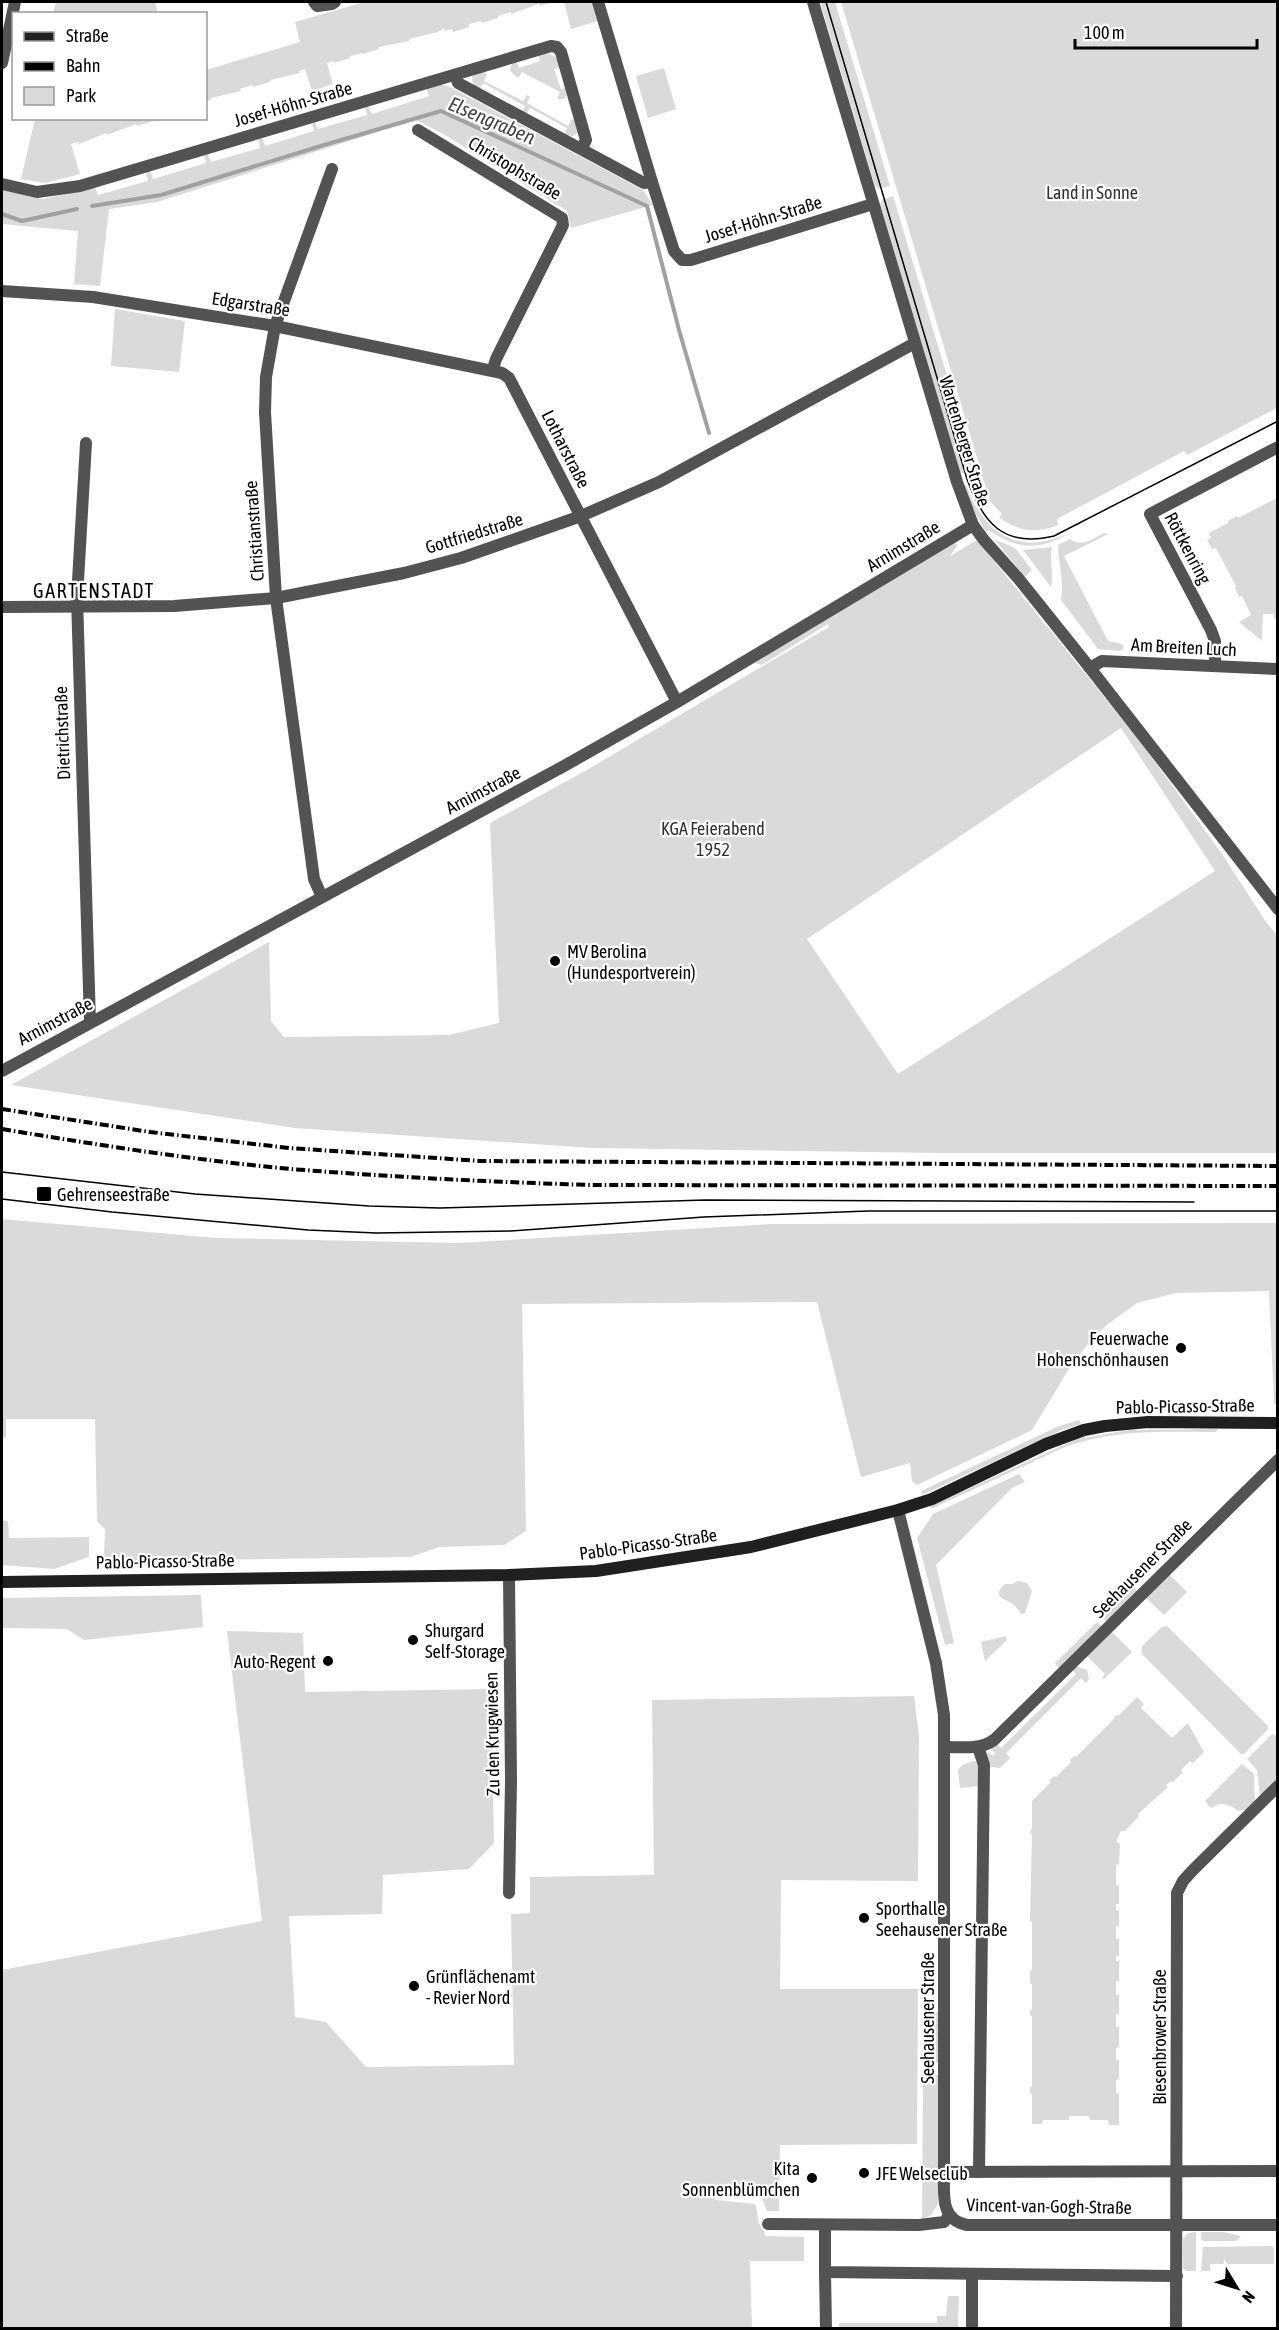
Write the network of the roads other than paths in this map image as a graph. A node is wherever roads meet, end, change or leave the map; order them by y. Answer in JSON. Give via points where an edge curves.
{"nodes":[{"id":1,"x":314,"y":2,"type":"edge"},
{"id":2,"x":335,"y":2,"type":"edge"},
{"id":3,"x":598,"y":2,"type":"edge"},
{"id":4,"x":813,"y":2,"type":"edge"},
{"id":5,"x":12,"y":16,"type":"edge"},
{"id":6,"x":2,"y":63,"type":"edge"},
{"id":7,"x":455,"y":75,"type":"junction"},
{"id":8,"x":418,"y":130,"type":"dead end"},
{"id":9,"x":582,"y":148,"type":"junction"},
{"id":10,"x":332,"y":170,"type":"dead end"},
{"id":11,"x":652,"y":182,"type":"junction"},
{"id":12,"x":2,"y":184,"type":"edge"},
{"id":13,"x":873,"y":204,"type":"junction"},
{"id":14,"x":2,"y":291,"type":"edge"},
{"id":15,"x":275,"y":326,"type":"junction"},
{"id":16,"x":915,"y":343,"type":"junction"},
{"id":17,"x":493,"y":369,"type":"junction"},
{"id":18,"x":86,"y":443,"type":"dead end"},
{"id":19,"x":1278,"y":447,"type":"edge"},
{"id":20,"x":581,"y":516,"type":"junction"},
{"id":21,"x":973,"y":525,"type":"junction"},
{"id":22,"x":276,"y":598,"type":"junction"},
{"id":23,"x":2,"y":607,"type":"edge"},
{"id":24,"x":77,"y":607,"type":"junction"},
{"id":25,"x":1215,"y":666,"type":"junction"},
{"id":26,"x":1090,"y":668,"type":"junction"},
{"id":27,"x":1278,"y":669,"type":"edge"},
{"id":28,"x":677,"y":702,"type":"junction"},
{"id":29,"x":322,"y":897,"type":"junction"},
{"id":30,"x":1278,"y":909,"type":"edge"},
{"id":31,"x":90,"y":1022,"type":"junction"},
{"id":32,"x":2,"y":1071,"type":"edge"},
{"id":33,"x":1278,"y":1423,"type":"edge"},
{"id":34,"x":1278,"y":1460,"type":"edge"},
{"id":35,"x":898,"y":1510,"type":"junction"},
{"id":36,"x":509,"y":1575,"type":"junction"},
{"id":37,"x":2,"y":1582,"type":"edge"},
{"id":38,"x":945,"y":1747,"type":"junction"},
{"id":39,"x":978,"y":1747,"type":"junction"},
{"id":40,"x":1278,"y":1786,"type":"edge"},
{"id":41,"x":509,"y":1893,"type":"dead end"},
{"id":42,"x":1278,"y":2171,"type":"edge"},
{"id":43,"x":944,"y":2172,"type":"junction"},
{"id":44,"x":979,"y":2172,"type":"junction"},
{"id":45,"x":1178,"y":2172,"type":"junction"},
{"id":46,"x":949,"y":2216,"type":"junction"},
{"id":47,"x":768,"y":2224,"type":"dead end"},
{"id":48,"x":1177,"y":2224,"type":"junction"},
{"id":49,"x":825,"y":2225,"type":"junction"},
{"id":50,"x":1278,"y":2225,"type":"edge"},
{"id":51,"x":825,"y":2272,"type":"junction"},
{"id":52,"x":972,"y":2275,"type":"junction"},
{"id":53,"x":1177,"y":2276,"type":"junction"},
{"id":54,"x":826,"y":2328,"type":"edge"},
{"id":55,"x":972,"y":2328,"type":"edge"},
{"id":56,"x":1176,"y":2328,"type":"edge"}],
"edges":[{"from":1,"to":2,"type":"street","via":[[317,6]]},
{"from":3,"to":11,"type":"street"},
{"from":4,"to":13,"type":"street","name":"Wartenberger Straße"},
{"from":5,"to":6,"type":"street"},
{"from":7,"to":9,"type":"street","via":[[458,83]]},
{"from":7,"to":9,"type":"street","name":"Josef-Höhn-Straße","via":[[556,47],[561,52],[581,118],[586,140]]},
{"from":7,"to":12,"type":"street","name":"Josef-Höhn-Straße","via":[[81,186],[37,192]]},
{"from":8,"to":17,"type":"street","name":"Christophstraße","via":[[562,218],[563,225]]},
{"from":9,"to":11,"type":"street","via":[[644,183]]},
{"from":10,"to":15,"type":"street","name":"Christianstraße"},
{"from":11,"to":13,"type":"street","name":"Josef-Höhn-Straße","via":[[674,251],[682,260]]},
{"from":13,"to":16,"type":"street","name":"Wartenberger Straße"},
{"from":14,"to":15,"type":"street","name":"Edgarstraße","via":[[93,297]]},
{"from":15,"to":17,"type":"street","name":"Edgarstraße"},
{"from":15,"to":22,"type":"street","name":"Christianstraße","via":[[266,377],[265,412]]},
{"from":16,"to":20,"type":"street","name":"Gottfriedstraße","via":[[659,482]]},
{"from":16,"to":21,"type":"street","name":"Wartenberger Straße"},
{"from":17,"to":20,"type":"street","name":"Lotharstraße","via":[[509,378]]},
{"from":18,"to":24,"type":"street","name":"Dietrichstraße"},
{"from":19,"to":25,"type":"street","name":"Röttkenring","via":[[1150,514],[1211,630]]},
{"from":20,"to":22,"type":"street","name":"Gottfriedstraße","via":[[461,558]]},
{"from":20,"to":28,"type":"street","name":"Lotharstraße"},
{"from":21,"to":26,"type":"street","name":"Wartenberger Straße"},
{"from":21,"to":28,"type":"street","name":"Arnimstraße"},
{"from":22,"to":24,"type":"street","name":"Gottfriedstraße","via":[[174,606]]},
{"from":22,"to":29,"type":"street","name":"Christianstraße","via":[[314,879]]},
{"from":23,"to":24,"type":"street","name":"Gottfriedstraße"},
{"from":24,"to":31,"type":"street","name":"Dietrichstraße"},
{"from":25,"to":26,"type":"street","name":"Am Breiten Luch","via":[[1102,661]]},
{"from":25,"to":27,"type":"street","name":"Am Breiten Luch"},
{"from":26,"to":30,"type":"street","name":"Wartenberger Straße"},
{"from":28,"to":29,"type":"street","name":"Arnimstraße"},
{"from":29,"to":31,"type":"street","name":"Arnimstraße"},
{"from":31,"to":32,"type":"street","name":"Arnimstraße"},
{"from":33,"to":35,"type":"main road","name":"Pablo-Picasso-Straße","via":[[1105,1425],[1046,1444]]},
{"from":34,"to":39,"type":"street","name":"Seehausener Straße","via":[[994,1740]]},
{"from":35,"to":36,"type":"main road","name":"Pablo-Picasso-Straße","via":[[718,1554],[596,1571]]},
{"from":35,"to":38,"type":"street","name":"Seehausener Straße","via":[[941,1689]]},
{"from":36,"to":37,"type":"main road","name":"Pablo-Picasso-Straße"},
{"from":36,"to":41,"type":"street","name":"Zu den Krugwiesen"},
{"from":38,"to":39,"type":"street"},
{"from":38,"to":43,"type":"street","name":"Seehausener Straße"},
{"from":39,"to":44,"type":"street","via":[[984,1765]]},
{"from":40,"to":45,"type":"street","name":"Biesenbrower Straße","via":[[1192,1871],[1177,1893]]},
{"from":42,"to":45,"type":"street","name":"Vincent-van-Gogh-Straße"},
{"from":43,"to":44,"type":"street","name":"Vincent-van-Gogh-Straße"},
{"from":43,"to":46,"type":"street","name":"Seehausener Straße","via":[[944,2202]]},
{"from":44,"to":45,"type":"street","name":"Vincent-van-Gogh-Straße"},
{"from":45,"to":48,"type":"street","name":"Biesenbrower Straße"},
{"from":46,"to":48,"type":"street","name":"Vincent-van-Gogh-Straße","via":[[960,2224],[974,2225]]},
{"from":46,"to":49,"type":"street","name":"Vincent-van-Gogh-Straße","via":[[944,2222],[919,2225]]},
{"from":47,"to":49,"type":"street","name":"Vincent-van-Gogh-Straße"},
{"from":48,"to":50,"type":"street","name":"Vincent-van-Gogh-Straße"},
{"from":48,"to":53,"type":"street","name":"Biesenbrower Straße"},
{"from":49,"to":51,"type":"street"},
{"from":51,"to":52,"type":"street"},
{"from":51,"to":54,"type":"street"},
{"from":52,"to":53,"type":"street"},
{"from":52,"to":55,"type":"street"},
{"from":53,"to":56,"type":"street","name":"Biesenbrower Straße"}]}
